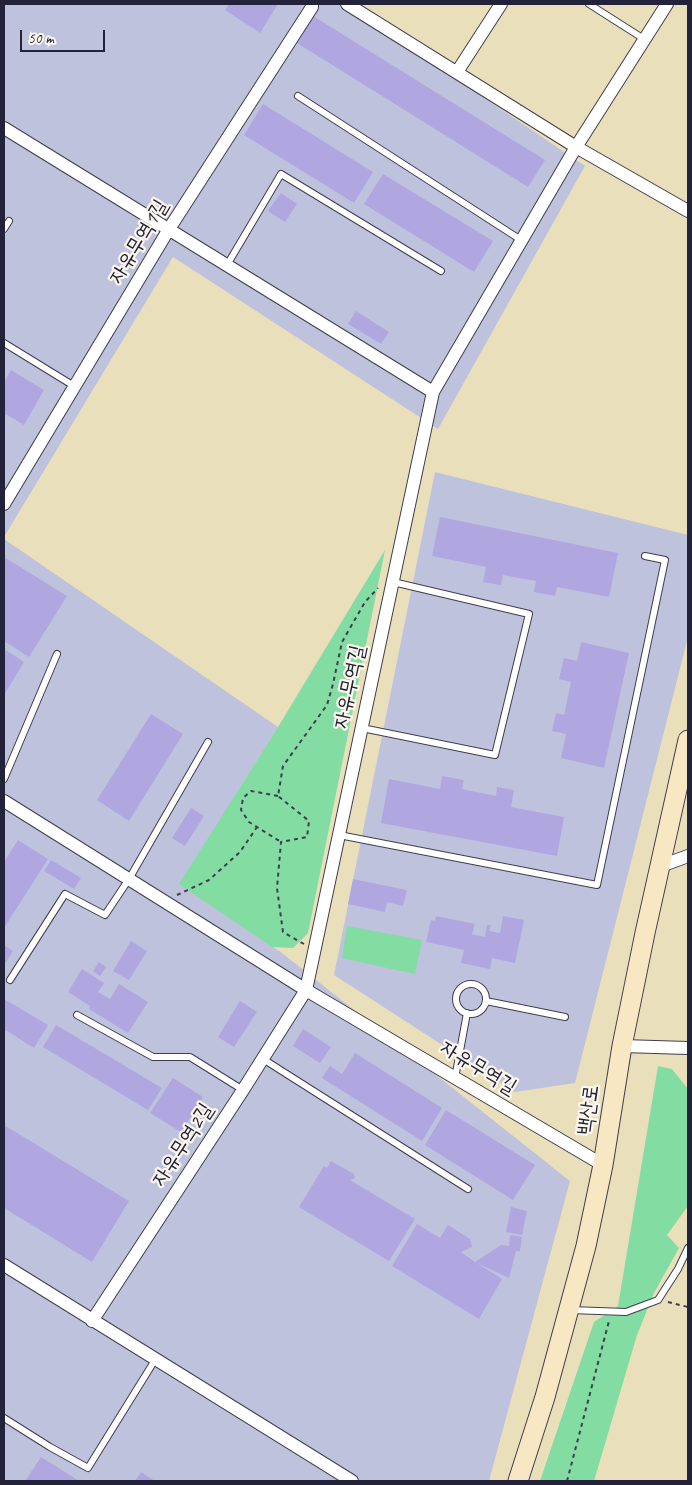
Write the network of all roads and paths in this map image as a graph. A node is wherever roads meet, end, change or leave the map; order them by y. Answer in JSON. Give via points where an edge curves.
{"nodes":[{"id":1,"x":312,"y":4,"type":"edge"},
{"id":2,"x":347,"y":4,"type":"edge"},
{"id":3,"x":501,"y":4,"type":"edge"},
{"id":4,"x":589,"y":4,"type":"edge"},
{"id":5,"x":666,"y":4,"type":"edge"},
{"id":6,"x":644,"y":39,"type":"junction"},
{"id":7,"x":457,"y":72,"type":"junction"},
{"id":8,"x":298,"y":96,"type":"dead end"},
{"id":9,"x":4,"y":128,"type":"edge"},
{"id":10,"x":576,"y":147,"type":"junction"},
{"id":11,"x":688,"y":211,"type":"edge"},
{"id":12,"x":9,"y":221,"type":"dead end"},
{"id":13,"x":4,"y":229,"type":"edge"},
{"id":14,"x":169,"y":229,"type":"junction"},
{"id":15,"x":522,"y":240,"type":"junction"},
{"id":16,"x":227,"y":265,"type":"junction"},
{"id":17,"x":441,"y":271,"type":"dead end"},
{"id":18,"x":4,"y":343,"type":"edge"},
{"id":19,"x":74,"y":386,"type":"junction"},
{"id":20,"x":433,"y":392,"type":"junction"},
{"id":21,"x":4,"y":504,"type":"edge"},
{"id":22,"x":644,"y":556,"type":"dead end"},
{"id":23,"x":393,"y":582,"type":"junction"},
{"id":24,"x":57,"y":654,"type":"dead end"},
{"id":25,"x":362,"y":728,"type":"junction"},
{"id":26,"x":688,"y":740,"type":"edge"},
{"id":27,"x":208,"y":742,"type":"dead end"},
{"id":28,"x":4,"y":779,"type":"edge"},
{"id":29,"x":278,"y":796,"type":"junction"},
{"id":30,"x":4,"y":801,"type":"edge"},
{"id":31,"x":257,"y":827,"type":"junction"},
{"id":32,"x":339,"y":835,"type":"junction"},
{"id":33,"x":281,"y":842,"type":"junction"},
{"id":34,"x":688,"y":856,"type":"edge"},
{"id":35,"x":661,"y":866,"type":"junction"},
{"id":36,"x":129,"y":879,"type":"junction"},
{"id":37,"x":164,"y":901,"type":"junction"},
{"id":38,"x":314,"y":950,"type":"junction"},
{"id":39,"x":10,"y":980,"type":"dead end"},
{"id":40,"x":306,"y":990,"type":"junction"},
{"id":41,"x":486,"y":1001,"type":"junction"},
{"id":42,"x":467,"y":1013,"type":"junction"},
{"id":43,"x":78,"y":1016,"type":"dead end"},
{"id":44,"x":565,"y":1017,"type":"dead end"},
{"id":45,"x":622,"y":1046,"type":"junction"},
{"id":46,"x":688,"y":1048,"type":"edge"},
{"id":47,"x":262,"y":1059,"type":"junction"},
{"id":48,"x":455,"y":1078,"type":"junction"},
{"id":49,"x":243,"y":1090,"type":"junction"},
{"id":50,"x":603,"y":1165,"type":"junction"},
{"id":51,"x":468,"y":1189,"type":"dead end"},
{"id":52,"x":688,"y":1248,"type":"edge"},
{"id":53,"x":4,"y":1265,"type":"edge"},
{"id":54,"x":658,"y":1300,"type":"junction"},
{"id":55,"x":688,"y":1307,"type":"edge"},
{"id":56,"x":569,"y":1310,"type":"junction"},
{"id":57,"x":612,"y":1312,"type":"junction"},
{"id":58,"x":92,"y":1321,"type":"junction"},
{"id":59,"x":155,"y":1360,"type":"junction"},
{"id":60,"x":4,"y":1418,"type":"edge"},
{"id":61,"x":352,"y":1481,"type":"edge"},
{"id":62,"x":518,"y":1481,"type":"edge"},
{"id":63,"x":567,"y":1481,"type":"edge"}],
"edges":[{"from":1,"to":14,"type":"street","name":"자유무역1길"},
{"from":2,"to":7,"type":"street"},
{"from":3,"to":7,"type":"street"},
{"from":4,"to":6,"type":"lane"},
{"from":5,"to":6,"type":"street","name":"자유무역길"},
{"from":6,"to":10,"type":"street","name":"자유무역길"},
{"from":7,"to":10,"type":"street"},
{"from":8,"to":15,"type":"lane"},
{"from":9,"to":14,"type":"street"},
{"from":10,"to":11,"type":"street"},
{"from":10,"to":15,"type":"street","name":"자유무역길"},
{"from":12,"to":13,"type":"lane"},
{"from":14,"to":16,"type":"street"},
{"from":14,"to":19,"type":"street","name":"자유무역1길"},
{"from":15,"to":20,"type":"street","name":"자유무역길"},
{"from":16,"to":17,"type":"lane","via":[[281,174]]},
{"from":16,"to":20,"type":"street"},
{"from":18,"to":19,"type":"lane"},
{"from":19,"to":21,"type":"street","name":"자유무역1길"},
{"from":20,"to":23,"type":"street","name":"자유무역길"},
{"from":22,"to":32,"type":"lane","via":[[664,560],[597,884]]},
{"from":23,"to":25,"type":"street","name":"자유무역길"},
{"from":23,"to":25,"type":"lane","via":[[529,614],[495,755]]},
{"from":23,"to":29,"type":"path","via":[[380,586],[364,602],[342,642],[327,705],[283,766]]},
{"from":24,"to":28,"type":"lane"},
{"from":25,"to":32,"type":"street","name":"자유무역길"},
{"from":26,"to":35,"type":"main road","name":"백산로"},
{"from":27,"to":36,"type":"lane"},
{"from":29,"to":31,"type":"path","via":[[251,791],[243,798],[241,810]]},
{"from":29,"to":33,"type":"path","via":[[309,821],[307,837]]},
{"from":30,"to":36,"type":"street","name":"자유무역길"},
{"from":31,"to":33,"type":"path"},
{"from":31,"to":37,"type":"path","via":[[240,852],[209,880]]},
{"from":32,"to":38,"type":"street","name":"자유무역길"},
{"from":33,"to":38,"type":"path","via":[[277,888],[283,932]]},
{"from":34,"to":35,"type":"street"},
{"from":35,"to":45,"type":"main road","name":"백산로"},
{"from":36,"to":37,"type":"street","name":"자유무역길"},
{"from":36,"to":39,"type":"lane","via":[[105,915],[65,894]]},
{"from":37,"to":40,"type":"street","name":"자유무역길"},
{"from":38,"to":40,"type":"street","name":"자유무역길"},
{"from":40,"to":47,"type":"street","name":"자유무역2길"},
{"from":40,"to":48,"type":"street","name":"자유무역길"},
{"from":41,"to":42,"type":"lane","via":[[481,1010]]},
{"from":41,"to":42,"type":"lane","via":[[484,992],[476,985],[462,986],[456,999],[459,1008]]},
{"from":41,"to":44,"type":"lane"},
{"from":42,"to":48,"type":"lane"},
{"from":43,"to":49,"type":"lane","via":[[153,1057],[190,1057]]},
{"from":45,"to":46,"type":"street"},
{"from":45,"to":50,"type":"main road","name":"백산로"},
{"from":47,"to":49,"type":"street","name":"자유무역2길"},
{"from":47,"to":51,"type":"lane"},
{"from":48,"to":50,"type":"street","name":"자유무역길"},
{"from":49,"to":58,"type":"street","name":"자유무역2길"},
{"from":50,"to":56,"type":"main road","name":"백산로"},
{"from":52,"to":54,"type":"lane"},
{"from":53,"to":58,"type":"street"},
{"from":54,"to":55,"type":"path"},
{"from":54,"to":57,"type":"lane","via":[[626,1312]]},
{"from":56,"to":57,"type":"lane"},
{"from":56,"to":62,"type":"main road","name":"백산로"},
{"from":57,"to":63,"type":"path"},
{"from":58,"to":59,"type":"street"},
{"from":59,"to":60,"type":"lane","via":[[88,1468]]},
{"from":59,"to":61,"type":"street"}]}
